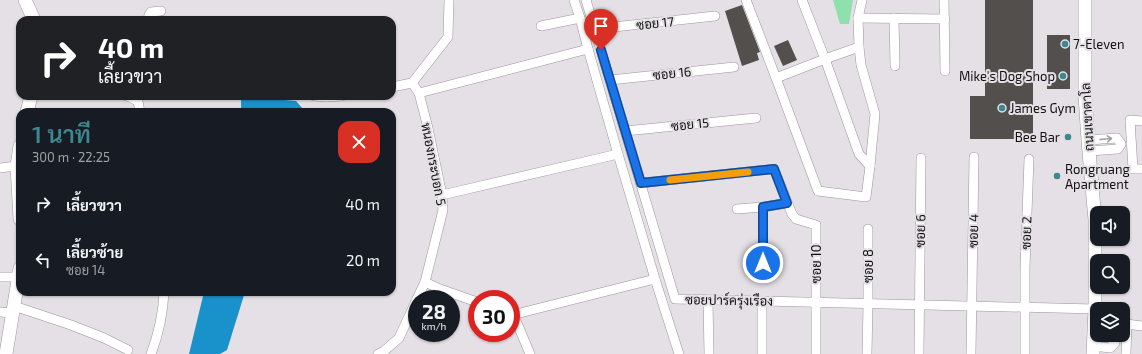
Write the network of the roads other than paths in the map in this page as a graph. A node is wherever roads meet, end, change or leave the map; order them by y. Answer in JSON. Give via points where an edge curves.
{"nodes":[{"id":1,"x":24,"y":0,"type":"edge"},
{"id":2,"x":449,"y":0,"type":"edge"},
{"id":3,"x":574,"y":0,"type":"edge"},
{"id":4,"x":586,"y":0,"type":"edge"},
{"id":5,"x":746,"y":0,"type":"edge"},
{"id":6,"x":802,"y":0,"type":"edge"},
{"id":7,"x":862,"y":0,"type":"edge"},
{"id":8,"x":944,"y":0,"type":"edge"},
{"id":9,"x":1085,"y":0,"type":"edge"},
{"id":10,"x":161,"y":11,"type":"dead end"},
{"id":11,"x":32,"y":16,"type":"edge"},
{"id":12,"x":149,"y":16,"type":"edge"},
{"id":13,"x":715,"y":16,"type":"dead end"},
{"id":14,"x":580,"y":18,"type":"junction"},
{"id":15,"x":858,"y":18,"type":"junction"},
{"id":16,"x":894,"y":18,"type":"junction"},
{"id":17,"x":945,"y":19,"type":"junction"},
{"id":18,"x":541,"y":26,"type":"dead end"},
{"id":19,"x":595,"y":29,"type":"junction"},
{"id":20,"x":859,"y":47,"type":"junction"},
{"id":21,"x":588,"y":49,"type":"junction"},
{"id":22,"x":825,"y":59,"type":"junction"},
{"id":23,"x":895,"y":66,"type":"dead end"},
{"id":24,"x":734,"y":67,"type":"dead end"},
{"id":25,"x":946,"y":71,"type":"dead end"},
{"id":26,"x":776,"y":78,"type":"junction"},
{"id":27,"x":610,"y":80,"type":"junction"},
{"id":28,"x":412,"y":83,"type":"junction"},
{"id":29,"x":396,"y":86,"type":"edge"},
{"id":30,"x":419,"y":93,"type":"junction"},
{"id":31,"x":756,"y":118,"type":"dead end"},
{"id":32,"x":1142,"y":120,"type":"edge"},
{"id":33,"x":625,"y":131,"type":"junction"},
{"id":34,"x":1131,"y":143,"type":"junction"},
{"id":35,"x":1088,"y":145,"type":"junction"},
{"id":36,"x":618,"y":154,"type":"junction"},
{"id":37,"x":974,"y":156,"type":"dead end"},
{"id":38,"x":921,"y":158,"type":"dead end"},
{"id":39,"x":1029,"y":159,"type":"dead end"},
{"id":40,"x":16,"y":166,"type":"edge"},
{"id":41,"x":870,"y":166,"type":"junction"},
{"id":42,"x":0,"y":168,"type":"edge"},
{"id":43,"x":1142,"y":169,"type":"edge"},
{"id":44,"x":641,"y":183,"type":"junction"},
{"id":45,"x":442,"y":195,"type":"junction"},
{"id":46,"x":787,"y":203,"type":"junction"},
{"id":47,"x":763,"y":207,"type":"junction"},
{"id":48,"x":737,"y":209,"type":"dead end"},
{"id":49,"x":868,"y":228,"type":"dead end"},
{"id":50,"x":763,"y":263,"type":"dead end"},
{"id":51,"x":16,"y":274,"type":"edge"},
{"id":52,"x":0,"y":277,"type":"edge"},
{"id":53,"x":655,"y":279,"type":"junction"},
{"id":54,"x":425,"y":282,"type":"junction"},
{"id":55,"x":16,"y":286,"type":"edge"},
{"id":56,"x":421,"y":290,"type":"edge"},
{"id":57,"x":164,"y":296,"type":"edge"},
{"id":58,"x":468,"y":299,"type":"edge"},
{"id":59,"x":708,"y":300,"type":"junction"},
{"id":60,"x":762,"y":301,"type":"junction"},
{"id":61,"x":817,"y":302,"type":"junction"},
{"id":62,"x":1095,"y":302,"type":"edge"},
{"id":63,"x":868,"y":303,"type":"junction"},
{"id":64,"x":920,"y":304,"type":"junction"},
{"id":65,"x":972,"y":306,"type":"junction"},
{"id":66,"x":1025,"y":307,"type":"junction"},
{"id":67,"x":1090,"y":309,"type":"edge"},
{"id":68,"x":9,"y":310,"type":"edge"},
{"id":69,"x":520,"y":313,"type":"edge"},
{"id":70,"x":408,"y":318,"type":"edge"},
{"id":71,"x":1142,"y":326,"type":"edge"},
{"id":72,"x":520,"y":330,"type":"edge"},
{"id":73,"x":1126,"y":343,"type":"junction"},
{"id":74,"x":1093,"y":346,"type":"edge"},
{"id":75,"x":128,"y":350,"type":"dead end"},
{"id":76,"x":6,"y":354,"type":"edge"},
{"id":77,"x":151,"y":354,"type":"edge"},
{"id":78,"x":378,"y":354,"type":"edge"},
{"id":79,"x":530,"y":354,"type":"edge"},
{"id":80,"x":678,"y":354,"type":"edge"},
{"id":81,"x":709,"y":354,"type":"edge"},
{"id":82,"x":762,"y":354,"type":"edge"},
{"id":83,"x":816,"y":354,"type":"edge"},
{"id":84,"x":867,"y":354,"type":"edge"},
{"id":85,"x":919,"y":354,"type":"edge"},
{"id":86,"x":971,"y":354,"type":"edge"},
{"id":87,"x":1025,"y":354,"type":"edge"},
{"id":88,"x":1126,"y":354,"type":"edge"}],
"edges":[{"from":1,"to":11,"type":"street"},
{"from":2,"to":28,"type":"street","via":[[448,37]]},
{"from":3,"to":14,"type":"street"},
{"from":4,"to":19,"type":"street","name":"ซอยปาร์ครุ่งเรือง"},
{"from":5,"to":26,"type":"street"},
{"from":6,"to":22,"type":"street"},
{"from":7,"to":15,"type":"street"},
{"from":8,"to":17,"type":"street"},
{"from":9,"to":35,"type":"street","name":"ถนนเขาตาโล"},
{"from":10,"to":12,"type":"street","via":[[151,12]]},
{"from":13,"to":19,"type":"street","name":"ซอย 17"},
{"from":14,"to":18,"type":"street"},
{"from":14,"to":21,"type":"street"},
{"from":15,"to":16,"type":"street"},
{"from":15,"to":20,"type":"street"},
{"from":16,"to":17,"type":"street"},
{"from":16,"to":23,"type":"street"},
{"from":17,"to":25,"type":"street"},
{"from":19,"to":27,"type":"street","name":"ซอยปาร์ครุ่งเรือง"},
{"from":20,"to":22,"type":"street"},
{"from":20,"to":41,"type":"street","via":[[861,65],[876,114]]},
{"from":21,"to":30,"type":"street"},
{"from":21,"to":36,"type":"street"},
{"from":22,"to":26,"type":"street"},
{"from":22,"to":41,"type":"street","via":[[859,154]]},
{"from":24,"to":27,"type":"street","name":"ซอย 16"},
{"from":26,"to":41,"type":"street","via":[[818,191],[866,197]]},
{"from":27,"to":33,"type":"street","name":"ซอยปาร์ครุ่งเรือง"},
{"from":28,"to":29,"type":"street"},
{"from":28,"to":30,"type":"street","name":"หนองกระบอก 5"},
{"from":30,"to":45,"type":"street","name":"หนองกระบอก 5"},
{"from":31,"to":33,"type":"street","name":"ซอย 15"},
{"from":32,"to":34,"type":"street","via":[[1130,120]]},
{"from":33,"to":44,"type":"street","name":"ซอยปาร์ครุ่งเรือง"},
{"from":34,"to":35,"type":"street","via":[[1121,144],[1118,149]]},
{"from":34,"to":43,"type":"street","via":[[1133,168]]},
{"from":35,"to":62,"type":"street","name":"ถนนเขาตาโล","via":[[1095,220]]},
{"from":36,"to":45,"type":"street"},
{"from":36,"to":53,"type":"street"},
{"from":37,"to":65,"type":"street","name":"ซอย 4"},
{"from":38,"to":64,"type":"street","name":"ซอย 6"},
{"from":39,"to":66,"type":"street","name":"ซอย 2"},
{"from":40,"to":42,"type":"street"},
{"from":44,"to":46,"type":"street","via":[[774,169]]},
{"from":44,"to":59,"type":"street","name":"ซอยปาร์ครุ่งเรือง","via":[[675,299]]},
{"from":45,"to":54,"type":"street","name":"หนองกระบอก 5","via":[[443,210]]},
{"from":46,"to":47,"type":"street"},
{"from":46,"to":61,"type":"street","name":"ซอย 10","via":[[796,219],[816,225]]},
{"from":47,"to":48,"type":"street"},
{"from":47,"to":50,"type":"street"},
{"from":49,"to":63,"type":"street","name":"ซอย 8"},
{"from":51,"to":52,"type":"street"},
{"from":53,"to":69,"type":"street"},
{"from":53,"to":80,"type":"street"},
{"from":54,"to":56,"type":"street","name":"หนองกระบอก 5"},
{"from":54,"to":58,"type":"street"},
{"from":55,"to":68,"type":"street"},
{"from":57,"to":77,"type":"street","via":[[158,336]]},
{"from":59,"to":60,"type":"street","name":"ซอยปาร์ครุ่งเรือง"},
{"from":59,"to":81,"type":"street"},
{"from":60,"to":61,"type":"street","name":"ซอยปาร์ครุ่งเรือง"},
{"from":60,"to":82,"type":"street"},
{"from":61,"to":63,"type":"street","name":"ซอยปาร์ครุ่งเรือง"},
{"from":61,"to":83,"type":"street","name":"ซอย 10"},
{"from":63,"to":64,"type":"street","name":"ซอยปาร์ครุ่งเรือง"},
{"from":63,"to":84,"type":"street","name":"ซอย 8"},
{"from":64,"to":65,"type":"street","name":"ซอยปาร์ครุ่งเรือง"},
{"from":64,"to":85,"type":"street","name":"ซอย 6"},
{"from":65,"to":66,"type":"street","name":"ซอยปาร์ครุ่งเรือง"},
{"from":65,"to":86,"type":"street","name":"ซอย 4"},
{"from":66,"to":67,"type":"street","name":"ซอยปาร์ครุ่งเรือง"},
{"from":66,"to":87,"type":"street","name":"ซอย 2"},
{"from":68,"to":75,"type":"street","via":[[71,325]]},
{"from":68,"to":76,"type":"street"},
{"from":70,"to":78,"type":"street","name":"หนองกระบอก 5","via":[[399,338]]},
{"from":71,"to":73,"type":"street","via":[[1127,324]]},
{"from":72,"to":79,"type":"street"},
{"from":73,"to":74,"type":"street","via":[[1115,343],[1110,348]]},
{"from":73,"to":88,"type":"street"}]}
